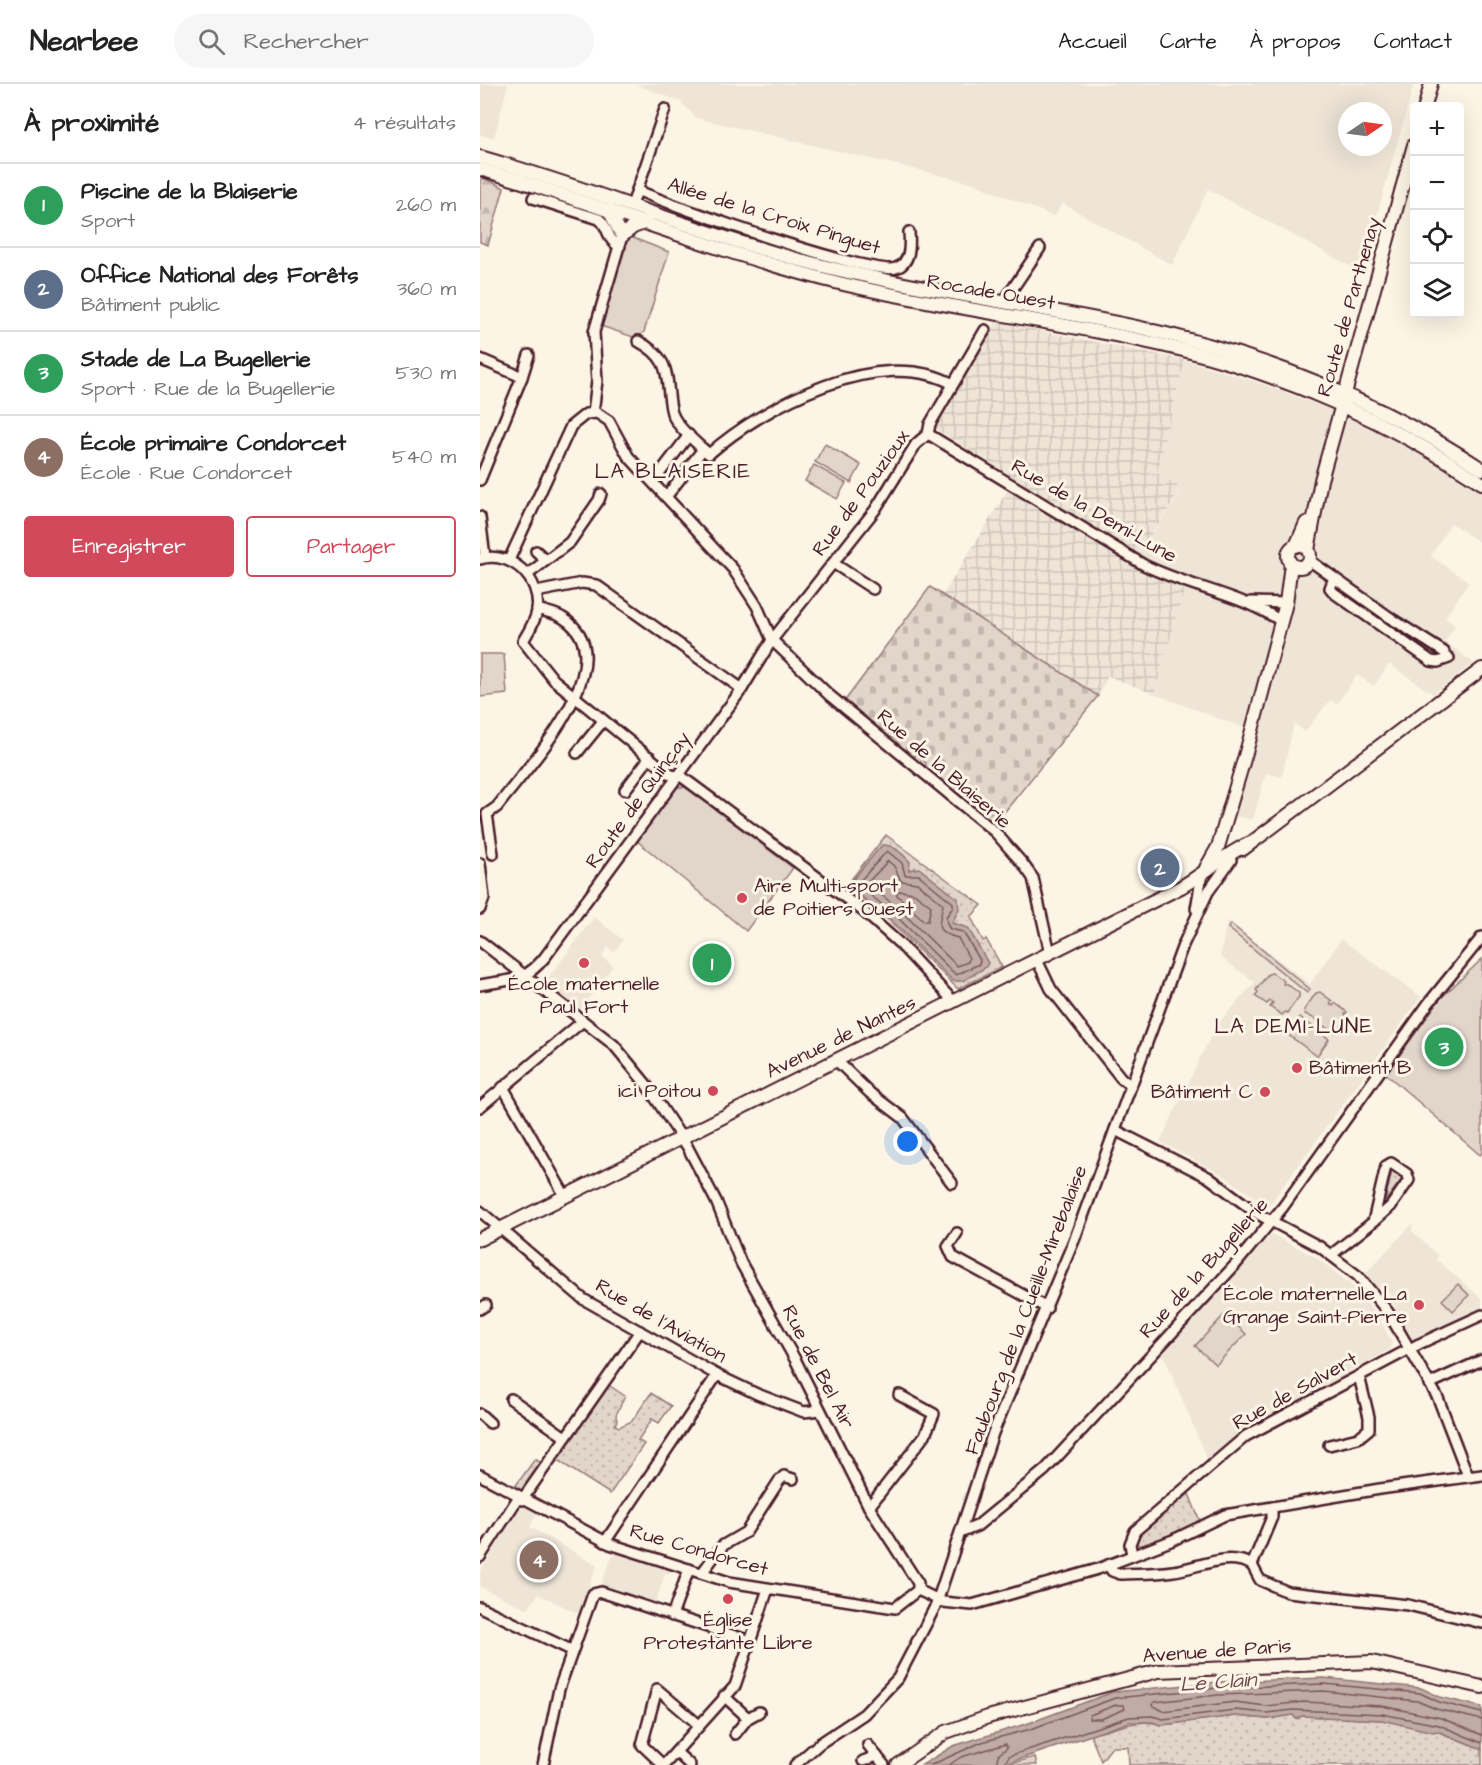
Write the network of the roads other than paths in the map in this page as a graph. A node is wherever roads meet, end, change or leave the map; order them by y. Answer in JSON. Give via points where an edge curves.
{"nodes":[{"id":1,"x":1431,"y":84,"type":"edge"},
{"id":2,"x":1426,"y":102,"type":"edge"},
{"id":3,"x":665,"y":109,"type":"dead end"},
{"id":4,"x":1411,"y":156,"type":"edge"},
{"id":5,"x":480,"y":157,"type":"edge"},
{"id":6,"x":480,"y":169,"type":"edge"},
{"id":7,"x":637,"y":190,"type":"junction"},
{"id":8,"x":533,"y":198,"type":"dead end"},
{"id":9,"x":632,"y":206,"type":"junction"},
{"id":10,"x":609,"y":210,"type":"junction"},
{"id":11,"x":647,"y":222,"type":"junction"},
{"id":12,"x":909,"y":232,"type":"dead end"},
{"id":13,"x":621,"y":241,"type":"junction"},
{"id":14,"x":1040,"y":248,"type":"dead end"},
{"id":15,"x":1003,"y":303,"type":"junction"},
{"id":16,"x":985,"y":330,"type":"dead end"},
{"id":17,"x":638,"y":341,"type":"dead end"},
{"id":18,"x":529,"y":355,"type":"dead end"},
{"id":19,"x":480,"y":359,"type":"edge"},
{"id":20,"x":522,"y":377,"type":"junction"},
{"id":21,"x":953,"y":384,"type":"junction"},
{"id":22,"x":1343,"y":400,"type":"junction"},
{"id":23,"x":593,"y":413,"type":"junction"},
{"id":24,"x":928,"y":434,"type":"junction"},
{"id":25,"x":689,"y":435,"type":"junction"},
{"id":26,"x":703,"y":449,"type":"junction"},
{"id":27,"x":1482,"y":469,"type":"edge"},
{"id":28,"x":480,"y":480,"type":"edge"},
{"id":29,"x":653,"y":482,"type":"junction"},
{"id":30,"x":1482,"y":483,"type":"edge"},
{"id":31,"x":601,"y":494,"type":"dead end"},
{"id":32,"x":666,"y":497,"type":"junction"},
{"id":33,"x":480,"y":517,"type":"edge"},
{"id":34,"x":481,"y":535,"type":"edge"},
{"id":35,"x":536,"y":551,"type":"dead end"},
{"id":36,"x":1301,"y":557,"type":"junction"},
{"id":37,"x":482,"y":558,"type":"edge"},
{"id":38,"x":509,"y":560,"type":"junction"},
{"id":39,"x":546,"y":560,"type":"junction"},
{"id":40,"x":833,"y":563,"type":"junction"},
{"id":41,"x":527,"y":575,"type":"junction"},
{"id":42,"x":873,"y":589,"type":"dead end"},
{"id":43,"x":536,"y":592,"type":"junction"},
{"id":44,"x":1249,"y":602,"type":"junction"},
{"id":45,"x":1286,"y":603,"type":"junction"},
{"id":46,"x":537,"y":609,"type":"junction"},
{"id":47,"x":1281,"y":621,"type":"junction"},
{"id":48,"x":771,"y":640,"type":"junction"},
{"id":49,"x":1447,"y":655,"type":"dead end"},
{"id":50,"x":1482,"y":669,"type":"edge"},
{"id":51,"x":742,"y":689,"type":"junction"},
{"id":52,"x":576,"y":699,"type":"junction"},
{"id":53,"x":603,"y":722,"type":"junction"},
{"id":54,"x":577,"y":753,"type":"dead end"},
{"id":55,"x":650,"y":758,"type":"junction"},
{"id":56,"x":677,"y":778,"type":"junction"},
{"id":57,"x":625,"y":790,"type":"dead end"},
{"id":58,"x":1248,"y":844,"type":"junction"},
{"id":59,"x":1217,"y":850,"type":"junction"},
{"id":60,"x":493,"y":854,"type":"dead end"},
{"id":61,"x":1231,"y":860,"type":"junction"},
{"id":62,"x":480,"y":863,"type":"edge"},
{"id":63,"x":1217,"y":865,"type":"junction"},
{"id":64,"x":1202,"y":874,"type":"junction"},
{"id":65,"x":1209,"y":892,"type":"junction"},
{"id":66,"x":480,"y":909,"type":"edge"},
{"id":67,"x":1192,"y":923,"type":"junction"},
{"id":68,"x":1482,"y":937,"type":"edge"},
{"id":69,"x":480,"y":941,"type":"edge"},
{"id":70,"x":1050,"y":953,"type":"junction"},
{"id":71,"x":1037,"y":960,"type":"junction"},
{"id":72,"x":526,"y":976,"type":"junction"},
{"id":73,"x":480,"y":985,"type":"edge"},
{"id":74,"x":954,"y":1002,"type":"junction"},
{"id":75,"x":583,"y":1021,"type":"junction"},
{"id":76,"x":836,"y":1060,"type":"junction"},
{"id":77,"x":1131,"y":1086,"type":"junction"},
{"id":78,"x":504,"y":1087,"type":"junction"},
{"id":79,"x":480,"y":1107,"type":"edge"},
{"id":80,"x":1115,"y":1130,"type":"junction"},
{"id":81,"x":681,"y":1139,"type":"junction"},
{"id":82,"x":952,"y":1183,"type":"dead end"},
{"id":83,"x":565,"y":1196,"type":"junction"},
{"id":84,"x":480,"y":1211,"type":"edge"},
{"id":85,"x":1272,"y":1221,"type":"junction"},
{"id":86,"x":1372,"y":1222,"type":"junction"},
{"id":87,"x":500,"y":1228,"type":"junction"},
{"id":88,"x":957,"y":1233,"type":"dead end"},
{"id":89,"x":480,"y":1239,"type":"edge"},
{"id":90,"x":1331,"y":1255,"type":"junction"},
{"id":91,"x":1047,"y":1308,"type":"junction"},
{"id":92,"x":1482,"y":1315,"type":"edge"},
{"id":93,"x":640,"y":1331,"type":"junction"},
{"id":94,"x":1409,"y":1349,"type":"junction"},
{"id":95,"x":1482,"y":1360,"type":"edge"},
{"id":96,"x":717,"y":1375,"type":"junction"},
{"id":97,"x":1359,"y":1376,"type":"junction"},
{"id":98,"x":1429,"y":1384,"type":"junction"},
{"id":99,"x":899,"y":1395,"type":"dead end"},
{"id":100,"x":511,"y":1399,"type":"dead end"},
{"id":101,"x":820,"y":1410,"type":"junction"},
{"id":102,"x":480,"y":1414,"type":"edge"},
{"id":103,"x":490,"y":1423,"type":"dead end"},
{"id":104,"x":565,"y":1437,"type":"junction"},
{"id":105,"x":1329,"y":1445,"type":"dead end"},
{"id":106,"x":480,"y":1475,"type":"edge"},
{"id":107,"x":1482,"y":1475,"type":"edge"},
{"id":108,"x":1468,"y":1476,"type":"junction"},
{"id":109,"x":793,"y":1479,"type":"dead end"},
{"id":110,"x":520,"y":1499,"type":"junction"},
{"id":111,"x":869,"y":1507,"type":"junction"},
{"id":112,"x":1272,"y":1508,"type":"junction"},
{"id":113,"x":962,"y":1532,"type":"junction"},
{"id":114,"x":605,"y":1542,"type":"junction"},
{"id":115,"x":1132,"y":1555,"type":"junction"},
{"id":116,"x":480,"y":1557,"type":"edge"},
{"id":117,"x":1108,"y":1565,"type":"junction"},
{"id":118,"x":1252,"y":1565,"type":"junction"},
{"id":119,"x":689,"y":1569,"type":"junction"},
{"id":120,"x":702,"y":1573,"type":"junction"},
{"id":121,"x":918,"y":1587,"type":"junction"},
{"id":122,"x":768,"y":1589,"type":"junction"},
{"id":123,"x":938,"y":1600,"type":"junction"},
{"id":124,"x":480,"y":1607,"type":"edge"},
{"id":125,"x":672,"y":1616,"type":"junction"},
{"id":126,"x":1482,"y":1623,"type":"edge"},
{"id":127,"x":750,"y":1641,"type":"junction"},
{"id":128,"x":571,"y":1650,"type":"junction"},
{"id":129,"x":1482,"y":1687,"type":"edge"},
{"id":130,"x":724,"y":1696,"type":"junction"},
{"id":131,"x":759,"y":1712,"type":"dead end"},
{"id":132,"x":748,"y":1718,"type":"junction"},
{"id":133,"x":699,"y":1725,"type":"junction"},
{"id":134,"x":735,"y":1734,"type":"dead end"},
{"id":135,"x":868,"y":1745,"type":"dead end"},
{"id":136,"x":676,"y":1752,"type":"junction"},
{"id":137,"x":877,"y":1756,"type":"junction"},
{"id":138,"x":863,"y":1761,"type":"dead end"},
{"id":139,"x":543,"y":1765,"type":"edge"},
{"id":140,"x":663,"y":1765,"type":"edge"},
{"id":141,"x":690,"y":1765,"type":"edge"},
{"id":142,"x":795,"y":1765,"type":"edge"},
{"id":143,"x":884,"y":1765,"type":"edge"},
{"id":144,"x":898,"y":1765,"type":"edge"}],
"edges":[{"from":1,"to":2,"type":"main road"},
{"from":3,"to":7,"type":"street"},
{"from":4,"to":22,"type":"main road","name":"Route de Parthenay"},
{"from":5,"to":9,"type":"main road","name":"Rocade Ouest"},
{"from":6,"to":10,"type":"main road","name":"Rocade Ouest"},
{"from":7,"to":9,"type":"street"},
{"from":7,"to":12,"type":"street","name":"Allée de la Croix Pinguet","via":[[695,214],[849,262],[882,268],[894,269],[902,264],[909,252]]},
{"from":8,"to":13,"type":"street","via":[[599,219],[612,242]]},
{"from":9,"to":15,"type":"main road","name":"Rocade Ouest","via":[[824,266]]},
{"from":10,"to":11,"type":"main road","name":"Rocade Ouest"},
{"from":10,"to":13,"type":"main road"},
{"from":11,"to":13,"type":"main road","via":[[633,227]]},
{"from":11,"to":22,"type":"main road","name":"Rocade Ouest","via":[[839,283],[1196,353]]},
{"from":13,"to":23,"type":"street","via":[[594,332],[597,381]]},
{"from":14,"to":15,"type":"street"},
{"from":15,"to":22,"type":"main road","name":"Rocade Ouest","via":[[1184,338],[1244,356]]},
{"from":16,"to":21,"type":"street","name":"Rue de Pouzioux"},
{"from":17,"to":25,"type":"street","via":[[661,360],[669,378],[670,409]]},
{"from":18,"to":20,"type":"street"},
{"from":19,"to":20,"type":"street"},
{"from":20,"to":28,"type":"street"},
{"from":21,"to":24,"type":"street","name":"Rue de Pouzioux"},
{"from":21,"to":26,"type":"street","via":[[942,378],[902,372],[857,376],[820,388],[746,424],[709,454]]},
{"from":22,"to":27,"type":"main road","via":[[1428,436]]},
{"from":22,"to":30,"type":"main road","name":"Rocade Ouest"},
{"from":22,"to":36,"type":"main road","name":"Route de Parthenay","via":[[1302,536]]},
{"from":23,"to":29,"type":"street","via":[[609,421],[628,456]]},
{"from":23,"to":38,"type":"street","via":[[579,417],[571,426]]},
{"from":24,"to":40,"type":"street","name":"Rue de Pouzioux","via":[[916,444],[874,510]]},
{"from":24,"to":44,"type":"street","name":"Rue de la Demi-Lune","via":[[1144,565],[1182,582]]},
{"from":25,"to":26,"type":"street"},
{"from":25,"to":29,"type":"street"},
{"from":26,"to":32,"type":"street"},
{"from":29,"to":32,"type":"street"},
{"from":31,"to":39,"type":"street","via":[[570,542]]},
{"from":32,"to":48,"type":"street","via":[[738,575]]},
{"from":33,"to":34,"type":"street"},
{"from":34,"to":37,"type":"street"},
{"from":35,"to":39,"type":"street"},
{"from":36,"to":45,"type":"main road","name":"Route de Parthenay"},
{"from":36,"to":49,"type":"street"},
{"from":37,"to":38,"type":"street"},
{"from":38,"to":41,"type":"street"},
{"from":39,"to":41,"type":"street"},
{"from":40,"to":42,"type":"street"},
{"from":40,"to":48,"type":"street","name":"Rue de Pouzioux"},
{"from":41,"to":43,"type":"street"},
{"from":43,"to":46,"type":"street"},
{"from":43,"to":51,"type":"street","via":[[582,583],[596,585]]},
{"from":44,"to":45,"type":"street","name":"Rue de la Demi-Lune"},
{"from":44,"to":47,"type":"street","name":"Rue de la Demi-Lune"},
{"from":45,"to":47,"type":"main road","name":"Route de Parthenay"},
{"from":46,"to":52,"type":"street","via":[[523,641],[554,680]]},
{"from":46,"to":52,"type":"street","via":[[573,625],[585,647],[586,659]]},
{"from":47,"to":59,"type":"main road","name":"Route de Parthenay"},
{"from":48,"to":51,"type":"street","name":"Route de Quinçay"},
{"from":48,"to":70,"type":"street","name":"Rue de la Blaiserie","via":[[829,695],[995,832],[1034,878]]},
{"from":50,"to":58,"type":"main road"},
{"from":51,"to":56,"type":"street","name":"Route de Quinçay"},
{"from":52,"to":53,"type":"street"},
{"from":52,"to":60,"type":"street","via":[[497,807],[487,814]]},
{"from":53,"to":54,"type":"street"},
{"from":53,"to":55,"type":"street"},
{"from":55,"to":56,"type":"street"},
{"from":55,"to":57,"type":"street"},
{"from":56,"to":72,"type":"street","name":"Route de Quinçay","via":[[573,921]]},
{"from":56,"to":74,"type":"street","via":[[682,777],[863,911]]},
{"from":58,"to":61,"type":"main road"},
{"from":58,"to":63,"type":"main road","via":[[1230,852]]},
{"from":59,"to":63,"type":"main road","name":"Route de Parthenay"},
{"from":59,"to":64,"type":"main road","name":"Route de Parthenay"},
{"from":61,"to":63,"type":"main road"},
{"from":61,"to":65,"type":"street"},
{"from":62,"to":66,"type":"street","via":[[484,898]]},
{"from":63,"to":64,"type":"main road","name":"Avenue de Nantes"},
{"from":63,"to":65,"type":"street"},
{"from":64,"to":67,"type":"street"},
{"from":64,"to":70,"type":"main road","name":"Avenue de Nantes"},
{"from":65,"to":67,"type":"street"},
{"from":67,"to":77,"type":"street"},
{"from":68,"to":85,"type":"street","name":"Rue de la Bugellerie","via":[[1428,1004]]},
{"from":69,"to":72,"type":"street","name":"Rue de Bel Air"},
{"from":70,"to":71,"type":"main road","name":"Avenue de Nantes"},
{"from":71,"to":74,"type":"main road","name":"Avenue de Nantes"},
{"from":71,"to":77,"type":"street","via":[[1051,989]]},
{"from":72,"to":73,"type":"street"},
{"from":72,"to":75,"type":"street","name":"Rue de Bel Air"},
{"from":74,"to":76,"type":"main road","name":"Avenue de Nantes"},
{"from":75,"to":78,"type":"street"},
{"from":75,"to":81,"type":"street","name":"Rue de Bel Air","via":[[614,1045],[646,1084]]},
{"from":76,"to":81,"type":"main road","name":"Avenue de Nantes"},
{"from":76,"to":82,"type":"street","via":[[903,1118]]},
{"from":77,"to":80,"type":"street","name":"Faubourg de la Cueille-Mirebalaise"},
{"from":78,"to":79,"type":"street"},
{"from":78,"to":83,"type":"street"},
{"from":80,"to":85,"type":"street","via":[[1201,1173]]},
{"from":80,"to":91,"type":"street","name":"Faubourg de la Cueille-Mirebalaise"},
{"from":81,"to":83,"type":"main road","name":"Avenue de Nantes"},
{"from":81,"to":101,"type":"street","name":"Rue de Bel Air","via":[[716,1201],[741,1263]]},
{"from":83,"to":87,"type":"main road","name":"Avenue de Nantes"},
{"from":84,"to":87,"type":"street","name":"Rue de l'Aviation"},
{"from":85,"to":90,"type":"street"},
{"from":85,"to":113,"type":"street","name":"Rue de la Bugellerie","via":[[1045,1470],[977,1526]]},
{"from":86,"to":86,"type":"street","via":[[1391,1206],[1409,1180],[1391,1163],[1386,1166]]},
{"from":86,"to":90,"type":"street"},
{"from":87,"to":89,"type":"main road","name":"Avenue de Nantes"},
{"from":87,"to":93,"type":"street","name":"Rue de l'Aviation","via":[[583,1299]]},
{"from":88,"to":91,"type":"street","via":[[948,1246],[953,1257]]},
{"from":90,"to":94,"type":"street","via":[[1358,1276],[1379,1301]]},
{"from":91,"to":113,"type":"street","name":"Faubourg de la Cueille-Mirebalaise","via":[[993,1433]]},
{"from":92,"to":94,"type":"street","name":"Rue de Salvert"},
{"from":93,"to":96,"type":"street","name":"Rue de l'Aviation"},
{"from":93,"to":104,"type":"street"},
{"from":94,"to":97,"type":"street","name":"Rue de Salvert"},
{"from":94,"to":98,"type":"street"},
{"from":95,"to":98,"type":"street"},
{"from":96,"to":101,"type":"street","name":"Rue de l'Aviation","via":[[804,1412]]},
{"from":96,"to":114,"type":"street"},
{"from":97,"to":105,"type":"street","via":[[1369,1429],[1359,1438]]},
{"from":97,"to":115,"type":"street","name":"Rue de Salvert","via":[[1239,1441],[1135,1531],[1130,1544]]},
{"from":98,"to":108,"type":"street","via":[[1447,1418]]},
{"from":99,"to":111,"type":"street","via":[[934,1414],[925,1435]]},
{"from":100,"to":104,"type":"street"},
{"from":101,"to":111,"type":"street","name":"Rue de Bel Air"},
{"from":102,"to":103,"type":"street"},
{"from":104,"to":110,"type":"street"},
{"from":106,"to":110,"type":"street","name":"Rue Condorcet"},
{"from":107,"to":108,"type":"street"},
{"from":108,"to":112,"type":"street"},
{"from":109,"to":120,"type":"street","via":[[784,1476],[779,1481],[746,1532],[722,1546]]},
{"from":110,"to":114,"type":"street","name":"Rue Condorcet"},
{"from":110,"to":116,"type":"street"},
{"from":111,"to":121,"type":"street","name":"Rue de Bel Air"},
{"from":112,"to":115,"type":"street","via":[[1225,1515]]},
{"from":112,"to":118,"type":"street"},
{"from":113,"to":123,"type":"street","name":"Faubourg de la Cueille-Mirebalaise"},
{"from":114,"to":119,"type":"street","name":"Rue Condorcet"},
{"from":115,"to":117,"type":"street"},
{"from":117,"to":118,"type":"street","via":[[1120,1574],[1174,1571],[1231,1559]]},
{"from":117,"to":123,"type":"street","via":[[972,1605]]},
{"from":118,"to":126,"type":"street","via":[[1260,1580],[1288,1592],[1408,1605]]},
{"from":119,"to":120,"type":"street","name":"Rue Condorcet"},
{"from":119,"to":125,"type":"street"},
{"from":120,"to":122,"type":"street","name":"Rue Condorcet"},
{"from":121,"to":122,"type":"street","name":"Rue Condorcet","via":[[895,1608]]},
{"from":121,"to":123,"type":"street"},
{"from":122,"to":127,"type":"street"},
{"from":123,"to":142,"type":"street","name":"Faubourg de la Cueille-Mirebalaise","via":[[898,1678],[864,1714]]},
{"from":124,"to":128,"type":"street"},
{"from":125,"to":127,"type":"street"},
{"from":125,"to":128,"type":"street","via":[[596,1592],[590,1598]]},
{"from":127,"to":130,"type":"street","via":[[735,1686]]},
{"from":128,"to":139,"type":"street"},
{"from":129,"to":144,"type":"main road","name":"Avenue de Paris","via":[[1372,1662],[1158,1671],[946,1732]]},
{"from":130,"to":132,"type":"street"},
{"from":130,"to":133,"type":"street"},
{"from":131,"to":132,"type":"street"},
{"from":132,"to":134,"type":"street"},
{"from":133,"to":136,"type":"street"},
{"from":133,"to":140,"type":"street","via":[[657,1689],[642,1745]]},
{"from":135,"to":137,"type":"street"},
{"from":136,"to":140,"type":"street"},
{"from":136,"to":141,"type":"street"},
{"from":137,"to":138,"type":"street"},
{"from":137,"to":143,"type":"street"}]}
